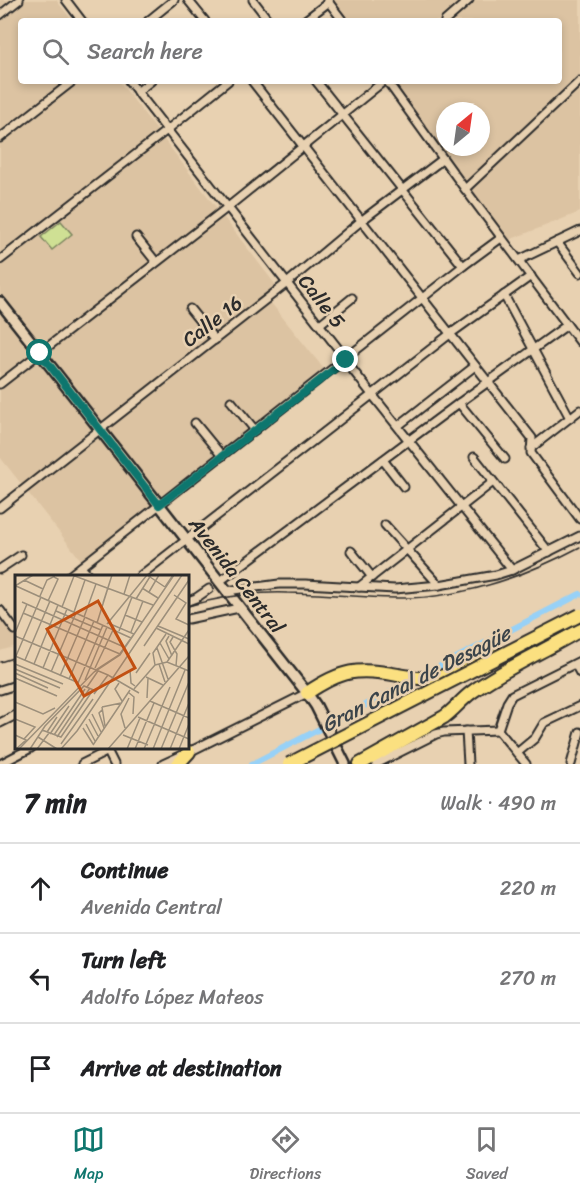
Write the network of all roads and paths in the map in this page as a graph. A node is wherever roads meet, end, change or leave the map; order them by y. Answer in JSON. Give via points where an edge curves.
{"nodes":[{"id":1,"x":18,"y":0,"type":"edge"},
{"id":2,"x":66,"y":0,"type":"edge"},
{"id":3,"x":174,"y":0,"type":"edge"},
{"id":4,"x":188,"y":0,"type":"edge"},
{"id":5,"x":253,"y":0,"type":"edge"},
{"id":6,"x":469,"y":0,"type":"edge"},
{"id":7,"x":328,"y":1,"type":"edge"},
{"id":8,"x":0,"y":15,"type":"edge"},
{"id":9,"x":80,"y":18,"type":"edge"},
{"id":10,"x":152,"y":18,"type":"edge"},
{"id":11,"x":203,"y":18,"type":"edge"},
{"id":12,"x":267,"y":18,"type":"edge"},
{"id":13,"x":308,"y":18,"type":"edge"},
{"id":14,"x":341,"y":18,"type":"edge"},
{"id":15,"x":448,"y":18,"type":"edge"},
{"id":16,"x":580,"y":81,"type":"edge"},
{"id":17,"x":69,"y":84,"type":"edge"},
{"id":18,"x":131,"y":84,"type":"edge"},
{"id":19,"x":147,"y":84,"type":"edge"},
{"id":20,"x":224,"y":84,"type":"edge"},
{"id":21,"x":254,"y":84,"type":"edge"},
{"id":22,"x":318,"y":84,"type":"edge"},
{"id":23,"x":382,"y":84,"type":"edge"},
{"id":24,"x":388,"y":84,"type":"edge"},
{"id":25,"x":137,"y":92,"type":"junction"},
{"id":26,"x":342,"y":114,"type":"junction"},
{"id":27,"x":167,"y":130,"type":"junction"},
{"id":28,"x":0,"y":138,"type":"edge"},
{"id":29,"x":303,"y":145,"type":"junction"},
{"id":30,"x":443,"y":159,"type":"junction"},
{"id":31,"x":465,"y":189,"type":"junction"},
{"id":32,"x":403,"y":190,"type":"junction"},
{"id":33,"x":228,"y":207,"type":"junction"},
{"id":34,"x":361,"y":221,"type":"junction"},
{"id":35,"x":580,"y":231,"type":"edge"},
{"id":36,"x":136,"y":237,"type":"dead end"},
{"id":37,"x":501,"y":238,"type":"junction"},
{"id":38,"x":557,"y":242,"type":"junction"},
{"id":39,"x":0,"y":260,"type":"edge"},
{"id":40,"x":519,"y":260,"type":"junction"},
{"id":41,"x":156,"y":262,"type":"junction"},
{"id":42,"x":463,"y":266,"type":"junction"},
{"id":43,"x":580,"y":273,"type":"edge"},
{"id":44,"x":531,"y":276,"type":"junction"},
{"id":45,"x":287,"y":283,"type":"junction"},
{"id":46,"x":504,"y":296,"type":"junction"},
{"id":47,"x":352,"y":298,"type":"dead end"},
{"id":48,"x":423,"y":298,"type":"junction"},
{"id":49,"x":0,"y":302,"type":"edge"},
{"id":50,"x":190,"y":309,"type":"dead end"},
{"id":51,"x":320,"y":324,"type":"junction"},
{"id":52,"x":567,"y":325,"type":"junction"},
{"id":53,"x":450,"y":334,"type":"junction"},
{"id":54,"x":215,"y":340,"type":"junction"},
{"id":55,"x":580,"y":342,"type":"edge"},
{"id":56,"x":533,"y":349,"type":"junction"},
{"id":57,"x":40,"y":353,"type":"junction"},
{"id":58,"x":346,"y":360,"type":"junction"},
{"id":59,"x":475,"y":366,"type":"junction"},
{"id":60,"x":488,"y":382,"type":"junction"},
{"id":61,"x":0,"y":384,"type":"edge"},
{"id":62,"x":372,"y":394,"type":"junction"},
{"id":63,"x":231,"y":400,"type":"dead end"},
{"id":64,"x":459,"y":403,"type":"junction"},
{"id":65,"x":580,"y":410,"type":"edge"},
{"id":66,"x":570,"y":418,"type":"junction"},
{"id":67,"x":195,"y":423,"type":"dead end"},
{"id":68,"x":398,"y":426,"type":"junction"},
{"id":69,"x":99,"y":429,"type":"junction"},
{"id":70,"x":255,"y":430,"type":"junction"},
{"id":71,"x":409,"y":440,"type":"junction"},
{"id":72,"x":531,"y":448,"type":"junction"},
{"id":73,"x":222,"y":456,"type":"junction"},
{"id":74,"x":474,"y":457,"type":"dead end"},
{"id":75,"x":505,"y":459,"type":"dead end"},
{"id":76,"x":383,"y":460,"type":"junction"},
{"id":77,"x":493,"y":482,"type":"junction"},
{"id":78,"x":404,"y":488,"type":"dead end"},
{"id":79,"x":159,"y":505,"type":"junction"},
{"id":80,"x":461,"y":507,"type":"junction"},
{"id":81,"x":0,"y":508,"type":"edge"},
{"id":82,"x":580,"y":519,"type":"edge"},
{"id":83,"x":385,"y":525,"type":"dead end"},
{"id":84,"x":580,"y":536,"type":"edge"},
{"id":85,"x":187,"y":540,"type":"junction"},
{"id":86,"x":406,"y":549,"type":"junction"},
{"id":87,"x":351,"y":551,"type":"dead end"},
{"id":88,"x":549,"y":552,"type":"junction"},
{"id":89,"x":21,"y":555,"type":"dead end"},
{"id":90,"x":81,"y":567,"type":"junction"},
{"id":91,"x":0,"y":570,"type":"edge"},
{"id":92,"x":512,"y":570,"type":"junction"},
{"id":93,"x":70,"y":575,"type":"edge"},
{"id":94,"x":88,"y":575,"type":"edge"},
{"id":95,"x":141,"y":575,"type":"edge"},
{"id":96,"x":372,"y":577,"type":"junction"},
{"id":97,"x":219,"y":582,"type":"junction"},
{"id":98,"x":439,"y":585,"type":"junction"},
{"id":99,"x":359,"y":587,"type":"junction"},
{"id":100,"x":208,"y":589,"type":"dead end"},
{"id":101,"x":226,"y":591,"type":"junction"},
{"id":102,"x":189,"y":601,"type":"edge"},
{"id":103,"x":239,"y":608,"type":"junction"},
{"id":104,"x":0,"y":610,"type":"edge"},
{"id":105,"x":580,"y":615,"type":"edge"},
{"id":106,"x":15,"y":618,"type":"edge"},
{"id":107,"x":189,"y":620,"type":"edge"},
{"id":108,"x":10,"y":623,"type":"junction"},
{"id":109,"x":580,"y":624,"type":"edge"},
{"id":110,"x":15,"y":630,"type":"edge"},
{"id":111,"x":580,"y":630,"type":"edge"},
{"id":112,"x":509,"y":652,"type":"junction"},
{"id":113,"x":577,"y":662,"type":"edge"},
{"id":114,"x":580,"y":673,"type":"edge"},
{"id":115,"x":15,"y":685,"type":"edge"},
{"id":116,"x":0,"y":690,"type":"edge"},
{"id":117,"x":307,"y":693,"type":"junction"},
{"id":118,"x":580,"y":706,"type":"edge"},
{"id":119,"x":15,"y":716,"type":"edge"},
{"id":120,"x":0,"y":723,"type":"edge"},
{"id":121,"x":498,"y":730,"type":"junction"},
{"id":122,"x":466,"y":731,"type":"junction"},
{"id":123,"x":580,"y":732,"type":"edge"},
{"id":124,"x":28,"y":749,"type":"edge"},
{"id":125,"x":107,"y":749,"type":"edge"},
{"id":126,"x":189,"y":752,"type":"junction"},
{"id":127,"x":517,"y":753,"type":"junction"},
{"id":128,"x":0,"y":764,"type":"edge"},
{"id":129,"x":82,"y":764,"type":"edge"},
{"id":130,"x":114,"y":764,"type":"edge"},
{"id":131,"x":162,"y":764,"type":"edge"},
{"id":132,"x":178,"y":764,"type":"edge"},
{"id":133,"x":289,"y":764,"type":"edge"},
{"id":134,"x":304,"y":764,"type":"edge"},
{"id":135,"x":345,"y":764,"type":"edge"},
{"id":136,"x":360,"y":764,"type":"edge"},
{"id":137,"x":376,"y":764,"type":"edge"},
{"id":138,"x":468,"y":764,"type":"edge"},
{"id":139,"x":526,"y":764,"type":"edge"},
{"id":140,"x":571,"y":764,"type":"edge"}],
"edges":[{"from":1,"to":8,"type":"street"},
{"from":2,"to":9,"type":"street"},
{"from":3,"to":10,"type":"street"},
{"from":4,"to":11,"type":"street"},
{"from":5,"to":12,"type":"street"},
{"from":6,"to":15,"type":"street"},
{"from":7,"to":13,"type":"street"},
{"from":7,"to":14,"type":"street"},
{"from":16,"to":31,"type":"street"},
{"from":17,"to":28,"type":"street"},
{"from":18,"to":25,"type":"street","name":"Calle 5"},
{"from":19,"to":25,"type":"street"},
{"from":20,"to":27,"type":"street"},
{"from":21,"to":29,"type":"street"},
{"from":22,"to":26,"type":"street"},
{"from":23,"to":26,"type":"street"},
{"from":24,"to":30,"type":"street"},
{"from":25,"to":27,"type":"street","name":"Calle 5"},
{"from":26,"to":29,"type":"street"},
{"from":26,"to":32,"type":"street"},
{"from":27,"to":33,"type":"street","name":"Calle 5"},
{"from":27,"to":39,"type":"street"},
{"from":29,"to":33,"type":"street"},
{"from":29,"to":34,"type":"street"},
{"from":30,"to":31,"type":"street"},
{"from":30,"to":32,"type":"street","name":"Calle 16"},
{"from":31,"to":37,"type":"street"},
{"from":32,"to":34,"type":"street","name":"Calle 16"},
{"from":32,"to":42,"type":"street"},
{"from":33,"to":41,"type":"street"},
{"from":33,"to":45,"type":"street","name":"Calle 5"},
{"from":34,"to":45,"type":"street","name":"Calle 16"},
{"from":34,"to":48,"type":"street"},
{"from":35,"to":38,"type":"street"},
{"from":36,"to":41,"type":"street"},
{"from":37,"to":40,"type":"street"},
{"from":37,"to":42,"type":"street"},
{"from":38,"to":40,"type":"street"},
{"from":38,"to":43,"type":"street"},
{"from":40,"to":44,"type":"street"},
{"from":41,"to":57,"type":"street"},
{"from":42,"to":48,"type":"street"},
{"from":44,"to":46,"type":"street"},
{"from":44,"to":52,"type":"street"},
{"from":45,"to":51,"type":"street","name":"Calle 5"},
{"from":45,"to":54,"type":"street","name":"Calle 16"},
{"from":46,"to":53,"type":"street"},
{"from":46,"to":56,"type":"street"},
{"from":47,"to":51,"type":"street"},
{"from":48,"to":53,"type":"street"},
{"from":48,"to":58,"type":"street"},
{"from":49,"to":57,"type":"street","name":"Avenida Central"},
{"from":50,"to":54,"type":"street"},
{"from":51,"to":58,"type":"street","name":"Calle 5"},
{"from":52,"to":55,"type":"street"},
{"from":52,"to":56,"type":"street"},
{"from":53,"to":59,"type":"street"},
{"from":53,"to":62,"type":"street"},
{"from":54,"to":69,"type":"street","name":"Calle 16"},
{"from":56,"to":60,"type":"street"},
{"from":56,"to":66,"type":"street"},
{"from":57,"to":61,"type":"street"},
{"from":57,"to":69,"type":"street","name":"Avenida Central"},
{"from":58,"to":62,"type":"street","name":"Calle 5"},
{"from":58,"to":70,"type":"street"},
{"from":59,"to":60,"type":"street"},
{"from":59,"to":68,"type":"street"},
{"from":60,"to":64,"type":"street"},
{"from":60,"to":72,"type":"street","via":[[532,438]]},
{"from":62,"to":68,"type":"street","name":"Calle 5"},
{"from":62,"to":85,"type":"street"},
{"from":63,"to":70,"type":"street"},
{"from":64,"to":71,"type":"street"},
{"from":64,"to":75,"type":"street"},
{"from":65,"to":66,"type":"street"},
{"from":66,"to":72,"type":"street"},
{"from":67,"to":73,"type":"street"},
{"from":68,"to":71,"type":"street","name":"Calle 5"},
{"from":69,"to":79,"type":"street","name":"Avenida Central"},
{"from":69,"to":81,"type":"street","name":"Calle 16"},
{"from":70,"to":73,"type":"street"},
{"from":71,"to":76,"type":"street"},
{"from":71,"to":80,"type":"street","name":"Calle 5"},
{"from":72,"to":82,"type":"street"},
{"from":73,"to":79,"type":"street"},
{"from":74,"to":77,"type":"street"},
{"from":76,"to":78,"type":"street"},
{"from":76,"to":97,"type":"street"},
{"from":77,"to":80,"type":"street"},
{"from":77,"to":88,"type":"street"},
{"from":79,"to":85,"type":"street","name":"Avenida Central"},
{"from":79,"to":90,"type":"street"},
{"from":80,"to":86,"type":"street"},
{"from":80,"to":92,"type":"street","name":"Calle 5"},
{"from":83,"to":86,"type":"street"},
{"from":84,"to":88,"type":"street"},
{"from":85,"to":95,"type":"street"},
{"from":85,"to":97,"type":"street","name":"Avenida Central"},
{"from":86,"to":96,"type":"street"},
{"from":86,"to":98,"type":"street"},
{"from":87,"to":96,"type":"street"},
{"from":88,"to":92,"type":"street"},
{"from":89,"to":91,"type":"street"},
{"from":90,"to":93,"type":"street"},
{"from":90,"to":94,"type":"street"},
{"from":92,"to":98,"type":"street"},
{"from":96,"to":99,"type":"street"},
{"from":97,"to":101,"type":"street","name":"Avenida Central"},
{"from":98,"to":99,"type":"street"},
{"from":99,"to":101,"type":"street","via":[[279,584]]},
{"from":100,"to":102,"type":"street"},
{"from":101,"to":103,"type":"street","name":"Avenida Central"},
{"from":103,"to":107,"type":"street"},
{"from":103,"to":117,"type":"street","name":"Avenida Central"},
{"from":104,"to":108,"type":"street"},
{"from":105,"to":112,"type":"highway","bridge":true},
{"from":106,"to":108,"type":"street"},
{"from":108,"to":110,"type":"street"},
{"from":109,"to":134,"type":"highway"},
{"from":111,"to":136,"type":"highway","via":[[506,670],[473,691],[444,717]]},
{"from":112,"to":117,"type":"highway","bridge":true,"via":[[483,657],[433,679],[354,671],[327,680]]},
{"from":112,"to":133,"type":"highway","bridge":true},
{"from":113,"to":114,"type":"street"},
{"from":113,"to":121,"type":"street","via":[[512,696]]},
{"from":115,"to":116,"type":"street"},
{"from":117,"to":126,"type":"street"},
{"from":117,"to":135,"type":"street","name":"Avenida Central"},
{"from":118,"to":127,"type":"street","via":[[544,723],[535,738]]},
{"from":119,"to":120,"type":"street"},
{"from":121,"to":122,"type":"street"},
{"from":121,"to":127,"type":"street"},
{"from":122,"to":137,"type":"street","via":[[436,734]]},
{"from":122,"to":138,"type":"street"},
{"from":123,"to":140,"type":"street"},
{"from":124,"to":128,"type":"street"},
{"from":125,"to":129,"type":"street"},
{"from":125,"to":130,"type":"street"},
{"from":126,"to":131,"type":"street"},
{"from":126,"to":132,"type":"highway"},
{"from":127,"to":139,"type":"street"}]}
